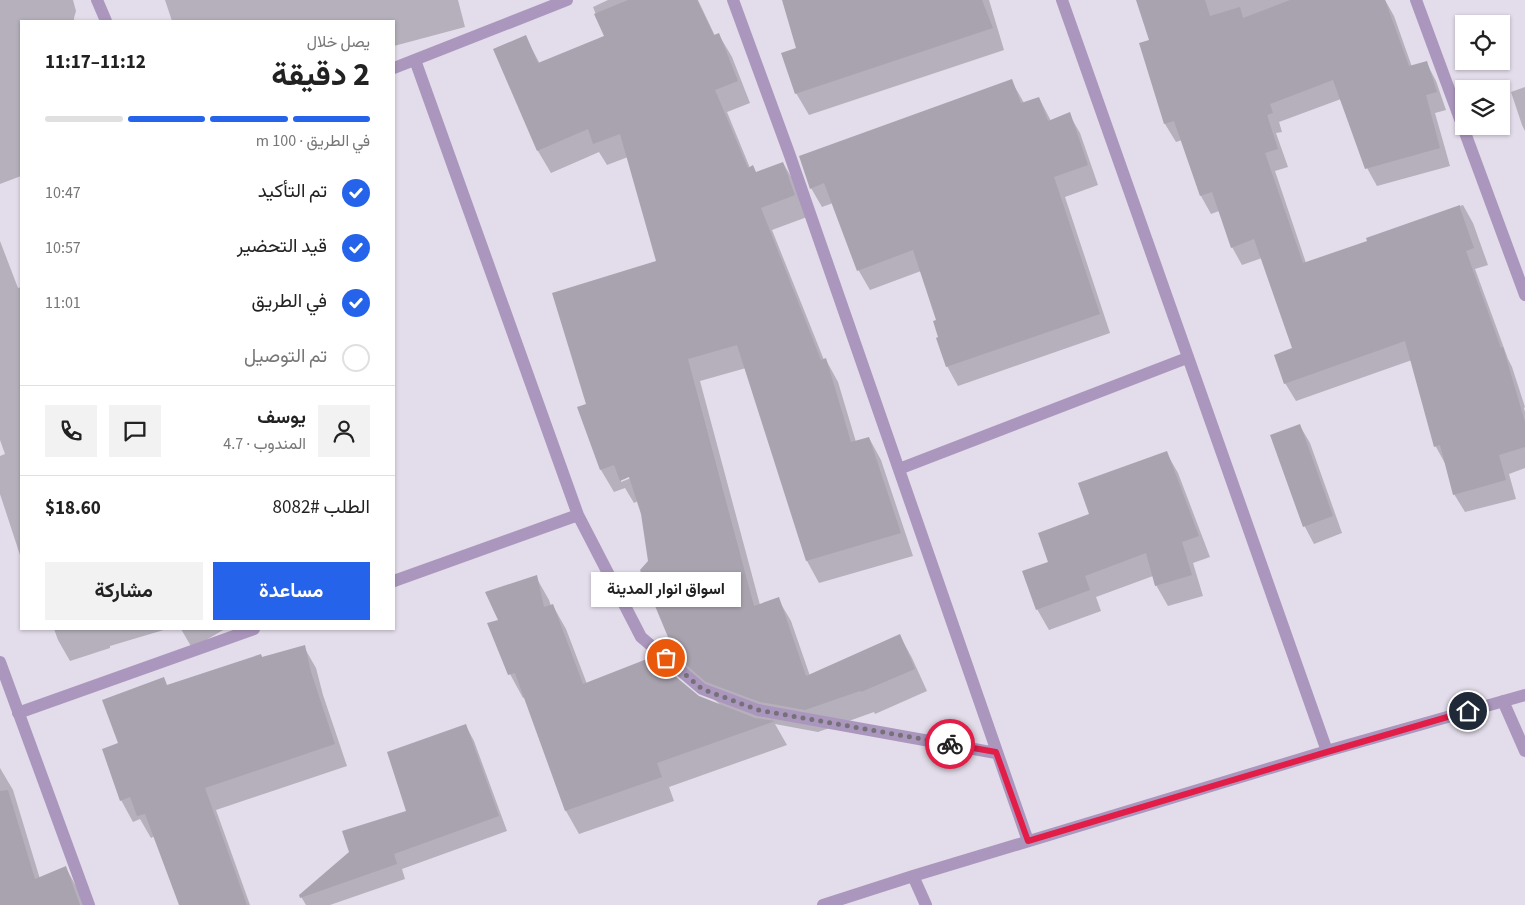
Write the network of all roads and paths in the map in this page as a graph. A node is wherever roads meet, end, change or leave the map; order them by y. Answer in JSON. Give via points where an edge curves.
{"nodes":[{"id":1,"x":98,"y":0,"type":"edge"},
{"id":2,"x":567,"y":0,"type":"edge"},
{"id":3,"x":733,"y":0,"type":"edge"},
{"id":4,"x":1062,"y":0,"type":"edge"},
{"id":5,"x":1416,"y":0,"type":"edge"},
{"id":6,"x":106,"y":20,"type":"edge"},
{"id":7,"x":416,"y":60,"type":"junction"},
{"id":8,"x":395,"y":68,"type":"edge"},
{"id":9,"x":1525,"y":294,"type":"edge"},
{"id":10,"x":1187,"y":358,"type":"junction"},
{"id":11,"x":899,"y":469,"type":"junction"},
{"id":12,"x":578,"y":515,"type":"junction"},
{"id":13,"x":395,"y":581,"type":"edge"},
{"id":14,"x":251,"y":630,"type":"edge"},
{"id":15,"x":0,"y":662,"type":"edge"},
{"id":16,"x":1525,"y":695,"type":"edge"},
{"id":17,"x":1503,"y":701,"type":"junction"},
{"id":18,"x":18,"y":713,"type":"junction"},
{"id":19,"x":1525,"y":751,"type":"edge"},
{"id":20,"x":996,"y":752,"type":"junction"},
{"id":21,"x":1327,"y":752,"type":"junction"},
{"id":22,"x":1028,"y":841,"type":"junction"},
{"id":23,"x":913,"y":876,"type":"junction"},
{"id":24,"x":88,"y":905,"type":"edge"},
{"id":25,"x":823,"y":905,"type":"edge"},
{"id":26,"x":926,"y":905,"type":"edge"}],
"edges":[{"from":1,"to":6,"type":"street"},
{"from":2,"to":7,"type":"street"},
{"from":3,"to":11,"type":"street"},
{"from":4,"to":10,"type":"street"},
{"from":5,"to":9,"type":"street"},
{"from":7,"to":8,"type":"street"},
{"from":7,"to":12,"type":"street"},
{"from":10,"to":11,"type":"street"},
{"from":10,"to":21,"type":"street"},
{"from":11,"to":20,"type":"street"},
{"from":12,"to":13,"type":"street"},
{"from":12,"to":20,"type":"street","via":[[641,637],[702,689],[758,710]]},
{"from":14,"to":18,"type":"street"},
{"from":15,"to":18,"type":"street"},
{"from":16,"to":17,"type":"street"},
{"from":17,"to":19,"type":"street"},
{"from":17,"to":21,"type":"street"},
{"from":18,"to":24,"type":"street"},
{"from":20,"to":22,"type":"street"},
{"from":21,"to":22,"type":"street"},
{"from":22,"to":23,"type":"street"},
{"from":23,"to":25,"type":"street"},
{"from":23,"to":26,"type":"street"}]}
